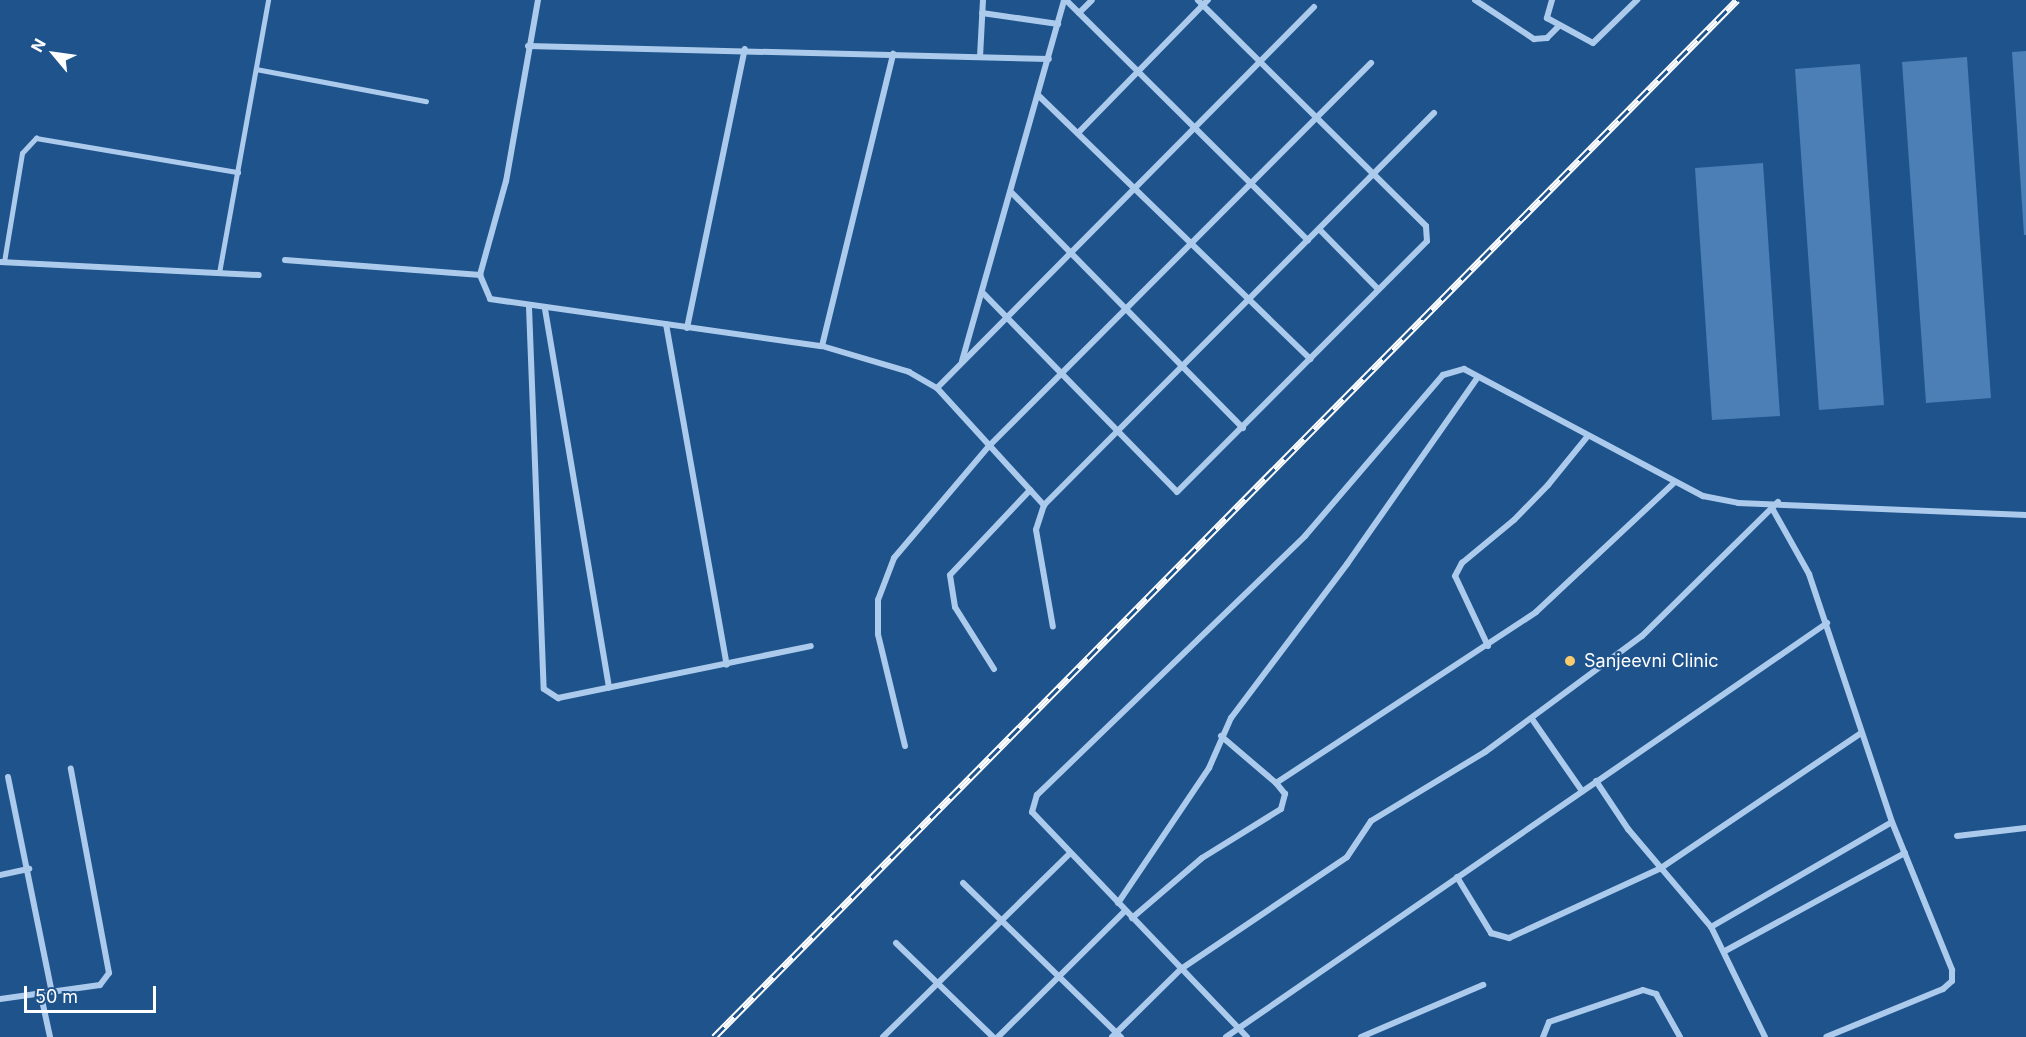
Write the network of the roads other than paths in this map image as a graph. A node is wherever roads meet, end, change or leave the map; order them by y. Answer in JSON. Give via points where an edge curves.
{"nodes":[{"id":1,"x":268,"y":0,"type":"edge"},
{"id":2,"x":538,"y":0,"type":"edge"},
{"id":3,"x":983,"y":0,"type":"edge"},
{"id":4,"x":1065,"y":0,"type":"edge"},
{"id":5,"x":1092,"y":0,"type":"edge"},
{"id":6,"x":1475,"y":0,"type":"edge"},
{"id":7,"x":1552,"y":0,"type":"edge"},
{"id":8,"x":1637,"y":0,"type":"edge"},
{"id":9,"x":1203,"y":2,"type":"edge"},
{"id":10,"x":1314,"y":7,"type":"dead end"},
{"id":11,"x":1079,"y":13,"type":"junction"},
{"id":12,"x":982,"y":14,"type":"junction"},
{"id":13,"x":1058,"y":24,"type":"junction"},
{"id":14,"x":1559,"y":26,"type":"junction"},
{"id":15,"x":528,"y":46,"type":"junction"},
{"id":16,"x":745,"y":49,"type":"junction"},
{"id":17,"x":893,"y":54,"type":"junction"},
{"id":18,"x":980,"y":57,"type":"junction"},
{"id":19,"x":1049,"y":59,"type":"junction"},
{"id":20,"x":1260,"y":62,"type":"junction"},
{"id":21,"x":1371,"y":63,"type":"dead end"},
{"id":22,"x":256,"y":69,"type":"junction"},
{"id":23,"x":1138,"y":71,"type":"junction"},
{"id":24,"x":1039,"y":96,"type":"junction"},
{"id":25,"x":426,"y":101,"type":"dead end"},
{"id":26,"x":1434,"y":113,"type":"dead end"},
{"id":27,"x":1316,"y":119,"type":"junction"},
{"id":28,"x":1195,"y":128,"type":"junction"},
{"id":29,"x":1078,"y":133,"type":"junction"},
{"id":30,"x":238,"y":172,"type":"junction"},
{"id":31,"x":1372,"y":176,"type":"junction"},
{"id":32,"x":1251,"y":183,"type":"junction"},
{"id":33,"x":1134,"y":189,"type":"junction"},
{"id":34,"x":1011,"y":192,"type":"junction"},
{"id":35,"x":1319,"y":229,"type":"junction"},
{"id":36,"x":1308,"y":240,"type":"junction"},
{"id":37,"x":1191,"y":244,"type":"junction"},
{"id":38,"x":1071,"y":252,"type":"junction"},
{"id":39,"x":285,"y":261,"type":"dead end"},
{"id":40,"x":2,"y":262,"type":"edge"},
{"id":41,"x":219,"y":273,"type":"junction"},
{"id":42,"x":259,"y":275,"type":"dead end"},
{"id":43,"x":480,"y":275,"type":"junction"},
{"id":44,"x":1378,"y":289,"type":"junction"},
{"id":45,"x":982,"y":292,"type":"junction"},
{"id":46,"x":1248,"y":300,"type":"junction"},
{"id":47,"x":529,"y":307,"type":"junction"},
{"id":48,"x":1126,"y":308,"type":"junction"},
{"id":49,"x":545,"y":309,"type":"junction"},
{"id":50,"x":1007,"y":317,"type":"junction"},
{"id":51,"x":666,"y":324,"type":"junction"},
{"id":52,"x":687,"y":328,"type":"junction"},
{"id":53,"x":822,"y":346,"type":"junction"},
{"id":54,"x":1310,"y":359,"type":"junction"},
{"id":55,"x":962,"y":362,"type":"junction"},
{"id":56,"x":1183,"y":366,"type":"junction"},
{"id":57,"x":1061,"y":374,"type":"junction"},
{"id":58,"x":1478,"y":377,"type":"junction"},
{"id":59,"x":936,"y":388,"type":"junction"},
{"id":60,"x":1243,"y":428,"type":"junction"},
{"id":61,"x":1117,"y":432,"type":"junction"},
{"id":62,"x":1587,"y":437,"type":"junction"},
{"id":63,"x":989,"y":446,"type":"junction"},
{"id":64,"x":1674,"y":483,"type":"junction"},
{"id":65,"x":1030,"y":490,"type":"junction"},
{"id":66,"x":1778,"y":502,"type":"junction"},
{"id":67,"x":1044,"y":505,"type":"junction"},
{"id":68,"x":1772,"y":508,"type":"junction"},
{"id":69,"x":2026,"y":515,"type":"edge"},
{"id":70,"x":1827,"y":623,"type":"junction"},
{"id":71,"x":1053,"y":627,"type":"dead end"},
{"id":72,"x":811,"y":646,"type":"dead end"},
{"id":73,"x":1488,"y":646,"type":"junction"},
{"id":74,"x":727,"y":665,"type":"junction"},
{"id":75,"x":994,"y":669,"type":"dead end"},
{"id":76,"x":609,"y":688,"type":"junction"},
{"id":77,"x":1532,"y":719,"type":"junction"},
{"id":78,"x":1861,"y":733,"type":"junction"},
{"id":79,"x":1221,"y":735,"type":"junction"},
{"id":80,"x":905,"y":746,"type":"dead end"},
{"id":81,"x":71,"y":769,"type":"dead end"},
{"id":82,"x":8,"y":777,"type":"dead end"},
{"id":83,"x":1596,"y":781,"type":"junction"},
{"id":84,"x":1276,"y":783,"type":"junction"},
{"id":85,"x":1582,"y":791,"type":"junction"},
{"id":86,"x":1892,"y":822,"type":"junction"},
{"id":87,"x":2026,"y":828,"type":"edge"},
{"id":88,"x":1957,"y":836,"type":"dead end"},
{"id":89,"x":1905,"y":853,"type":"junction"},
{"id":90,"x":1070,"y":854,"type":"junction"},
{"id":91,"x":1661,"y":868,"type":"junction"},
{"id":92,"x":28,"y":869,"type":"junction"},
{"id":93,"x":0,"y":875,"type":"edge"},
{"id":94,"x":1457,"y":877,"type":"junction"},
{"id":95,"x":963,"y":883,"type":"dead end"},
{"id":96,"x":1118,"y":903,"type":"junction"},
{"id":97,"x":1125,"y":911,"type":"junction"},
{"id":98,"x":1132,"y":918,"type":"junction"},
{"id":99,"x":1001,"y":920,"type":"junction"},
{"id":100,"x":1711,"y":927,"type":"junction"},
{"id":101,"x":896,"y":943,"type":"dead end"},
{"id":102,"x":1725,"y":951,"type":"junction"},
{"id":103,"x":1181,"y":969,"type":"junction"},
{"id":104,"x":1059,"y":977,"type":"junction"},
{"id":105,"x":938,"y":983,"type":"junction"},
{"id":106,"x":1483,"y":985,"type":"dead end"},
{"id":107,"x":51,"y":989,"type":"junction"},
{"id":108,"x":40,"y":991,"type":"junction"},
{"id":109,"x":0,"y":999,"type":"edge"},
{"id":110,"x":1237,"y":1026,"type":"junction"},
{"id":111,"x":1116,"y":1035,"type":"edge"},
{"id":112,"x":50,"y":1037,"type":"edge"},
{"id":113,"x":883,"y":1037,"type":"edge"},
{"id":114,"x":993,"y":1037,"type":"edge"},
{"id":115,"x":998,"y":1037,"type":"edge"},
{"id":116,"x":1226,"y":1037,"type":"edge"},
{"id":117,"x":1247,"y":1037,"type":"edge"},
{"id":118,"x":1361,"y":1037,"type":"edge"},
{"id":119,"x":1543,"y":1037,"type":"edge"},
{"id":120,"x":1680,"y":1037,"type":"edge"},
{"id":121,"x":1765,"y":1037,"type":"edge"},
{"id":122,"x":1826,"y":1037,"type":"edge"}],
"edges":[{"from":1,"to":22,"type":"lane"},
{"from":2,"to":15,"type":"street"},
{"from":3,"to":12,"type":"street"},
{"from":4,"to":11,"type":"street"},
{"from":4,"to":13,"type":"street"},
{"from":5,"to":11,"type":"street"},
{"from":6,"to":14,"type":"street","via":[[1534,39],[1547,38]]},
{"from":7,"to":14,"type":"street","via":[[1545,14]]},
{"from":8,"to":14,"type":"street","via":[[1593,43]]},
{"from":9,"to":20,"type":"street"},
{"from":9,"to":23,"type":"street"},
{"from":10,"to":20,"type":"street"},
{"from":11,"to":23,"type":"street"},
{"from":12,"to":13,"type":"street"},
{"from":12,"to":18,"type":"street"},
{"from":13,"to":19,"type":"street"},
{"from":15,"to":16,"type":"street"},
{"from":15,"to":43,"type":"street","via":[[506,182]]},
{"from":16,"to":17,"type":"street"},
{"from":16,"to":52,"type":"street"},
{"from":17,"to":18,"type":"street"},
{"from":17,"to":53,"type":"street"},
{"from":18,"to":19,"type":"street"},
{"from":19,"to":24,"type":"street"},
{"from":20,"to":27,"type":"street"},
{"from":20,"to":28,"type":"street"},
{"from":21,"to":27,"type":"street"},
{"from":22,"to":25,"type":"lane"},
{"from":22,"to":30,"type":"lane"},
{"from":23,"to":28,"type":"street"},
{"from":23,"to":29,"type":"street"},
{"from":24,"to":29,"type":"street"},
{"from":24,"to":34,"type":"street"},
{"from":26,"to":31,"type":"street"},
{"from":27,"to":31,"type":"street"},
{"from":27,"to":32,"type":"street"},
{"from":28,"to":32,"type":"street"},
{"from":28,"to":33,"type":"street"},
{"from":29,"to":33,"type":"street"},
{"from":30,"to":40,"type":"lane","via":[[36,138],[22,153]]},
{"from":30,"to":41,"type":"lane"},
{"from":31,"to":35,"type":"street"},
{"from":31,"to":44,"type":"street","via":[[1429,232],[1427,241]]},
{"from":32,"to":36,"type":"street"},
{"from":32,"to":37,"type":"street"},
{"from":33,"to":37,"type":"street"},
{"from":33,"to":38,"type":"street"},
{"from":34,"to":38,"type":"street"},
{"from":34,"to":45,"type":"street"},
{"from":35,"to":36,"type":"street"},
{"from":35,"to":44,"type":"street"},
{"from":36,"to":46,"type":"street"},
{"from":37,"to":46,"type":"street"},
{"from":37,"to":48,"type":"street"},
{"from":38,"to":48,"type":"street"},
{"from":38,"to":50,"type":"street"},
{"from":39,"to":43,"type":"street"},
{"from":40,"to":41,"type":"street"},
{"from":41,"to":42,"type":"street"},
{"from":43,"to":47,"type":"street","via":[[490,299]]},
{"from":44,"to":54,"type":"street"},
{"from":45,"to":50,"type":"street"},
{"from":45,"to":55,"type":"street"},
{"from":46,"to":54,"type":"street"},
{"from":46,"to":56,"type":"street"},
{"from":47,"to":49,"type":"street"},
{"from":47,"to":76,"type":"street","via":[[544,689],[558,698]]},
{"from":48,"to":56,"type":"street"},
{"from":48,"to":57,"type":"street"},
{"from":49,"to":51,"type":"street"},
{"from":49,"to":76,"type":"street"},
{"from":50,"to":55,"type":"street"},
{"from":50,"to":57,"type":"street"},
{"from":51,"to":52,"type":"street"},
{"from":51,"to":74,"type":"street"},
{"from":52,"to":53,"type":"street"},
{"from":53,"to":59,"type":"street","via":[[909,372]]},
{"from":54,"to":60,"type":"street"},
{"from":55,"to":59,"type":"street"},
{"from":56,"to":60,"type":"street"},
{"from":56,"to":61,"type":"street"},
{"from":57,"to":61,"type":"street"},
{"from":57,"to":63,"type":"street"},
{"from":58,"to":62,"type":"street"},
{"from":58,"to":79,"type":"street"},
{"from":58,"to":90,"type":"street","via":[[1464,369],[1443,375],[1305,536],[1038,795],[1032,812]]},
{"from":59,"to":63,"type":"street"},
{"from":60,"to":61,"type":"street","via":[[1177,492]]},
{"from":61,"to":67,"type":"street"},
{"from":62,"to":64,"type":"street"},
{"from":62,"to":73,"type":"street","via":[[1514,520],[1461,563],[1455,576]]},
{"from":63,"to":65,"type":"street"},
{"from":63,"to":80,"type":"street","via":[[894,558],[884,578],[878,634]]},
{"from":64,"to":66,"type":"street","via":[[1702,496],[1738,503]]},
{"from":64,"to":73,"type":"street","via":[[1584,571]]},
{"from":65,"to":67,"type":"street"},
{"from":65,"to":75,"type":"street","via":[[950,575],[955,606]]},
{"from":66,"to":68,"type":"street"},
{"from":66,"to":69,"type":"street"},
{"from":67,"to":71,"type":"street","via":[[1036,530]]},
{"from":68,"to":70,"type":"street","via":[[1809,574]]},
{"from":68,"to":77,"type":"street","via":[[1642,636]]},
{"from":70,"to":78,"type":"street"},
{"from":70,"to":83,"type":"street"},
{"from":72,"to":74,"type":"street"},
{"from":73,"to":84,"type":"street"},
{"from":74,"to":76,"type":"street"},
{"from":77,"to":85,"type":"street"},
{"from":77,"to":103,"type":"street","via":[[1371,821],[1347,857]]},
{"from":78,"to":86,"type":"street"},
{"from":78,"to":91,"type":"street"},
{"from":79,"to":84,"type":"street"},
{"from":79,"to":96,"type":"street","via":[[1209,768]]},
{"from":81,"to":107,"type":"street","via":[[109,973],[100,985]]},
{"from":82,"to":92,"type":"street"},
{"from":83,"to":85,"type":"street"},
{"from":83,"to":91,"type":"street"},
{"from":84,"to":98,"type":"street","via":[[1285,794],[1281,809],[1202,858]]},
{"from":85,"to":94,"type":"street"},
{"from":86,"to":89,"type":"street"},
{"from":86,"to":100,"type":"street"},
{"from":87,"to":88,"type":"street"},
{"from":89,"to":102,"type":"street"},
{"from":89,"to":122,"type":"street","via":[[1952,970],[1952,981]]},
{"from":90,"to":96,"type":"street"},
{"from":90,"to":99,"type":"street"},
{"from":91,"to":94,"type":"street","via":[[1499,939],[1491,933]]},
{"from":91,"to":100,"type":"street"},
{"from":92,"to":93,"type":"street"},
{"from":92,"to":107,"type":"street"},
{"from":94,"to":110,"type":"street"},
{"from":95,"to":99,"type":"street"},
{"from":96,"to":97,"type":"street"},
{"from":97,"to":98,"type":"street"},
{"from":97,"to":104,"type":"street"},
{"from":98,"to":103,"type":"street"},
{"from":99,"to":104,"type":"street"},
{"from":99,"to":105,"type":"street"},
{"from":100,"to":102,"type":"street"},
{"from":101,"to":105,"type":"street"},
{"from":102,"to":121,"type":"street"},
{"from":103,"to":110,"type":"street"},
{"from":103,"to":111,"type":"street"},
{"from":104,"to":111,"type":"street"},
{"from":104,"to":115,"type":"street"},
{"from":105,"to":113,"type":"street"},
{"from":105,"to":114,"type":"street"},
{"from":106,"to":118,"type":"street"},
{"from":107,"to":108,"type":"street"},
{"from":108,"to":109,"type":"street"},
{"from":108,"to":112,"type":"street"},
{"from":110,"to":116,"type":"street"},
{"from":110,"to":117,"type":"street"},
{"from":119,"to":120,"type":"street","via":[[1549,1022],[1643,990],[1656,994]]}]}
